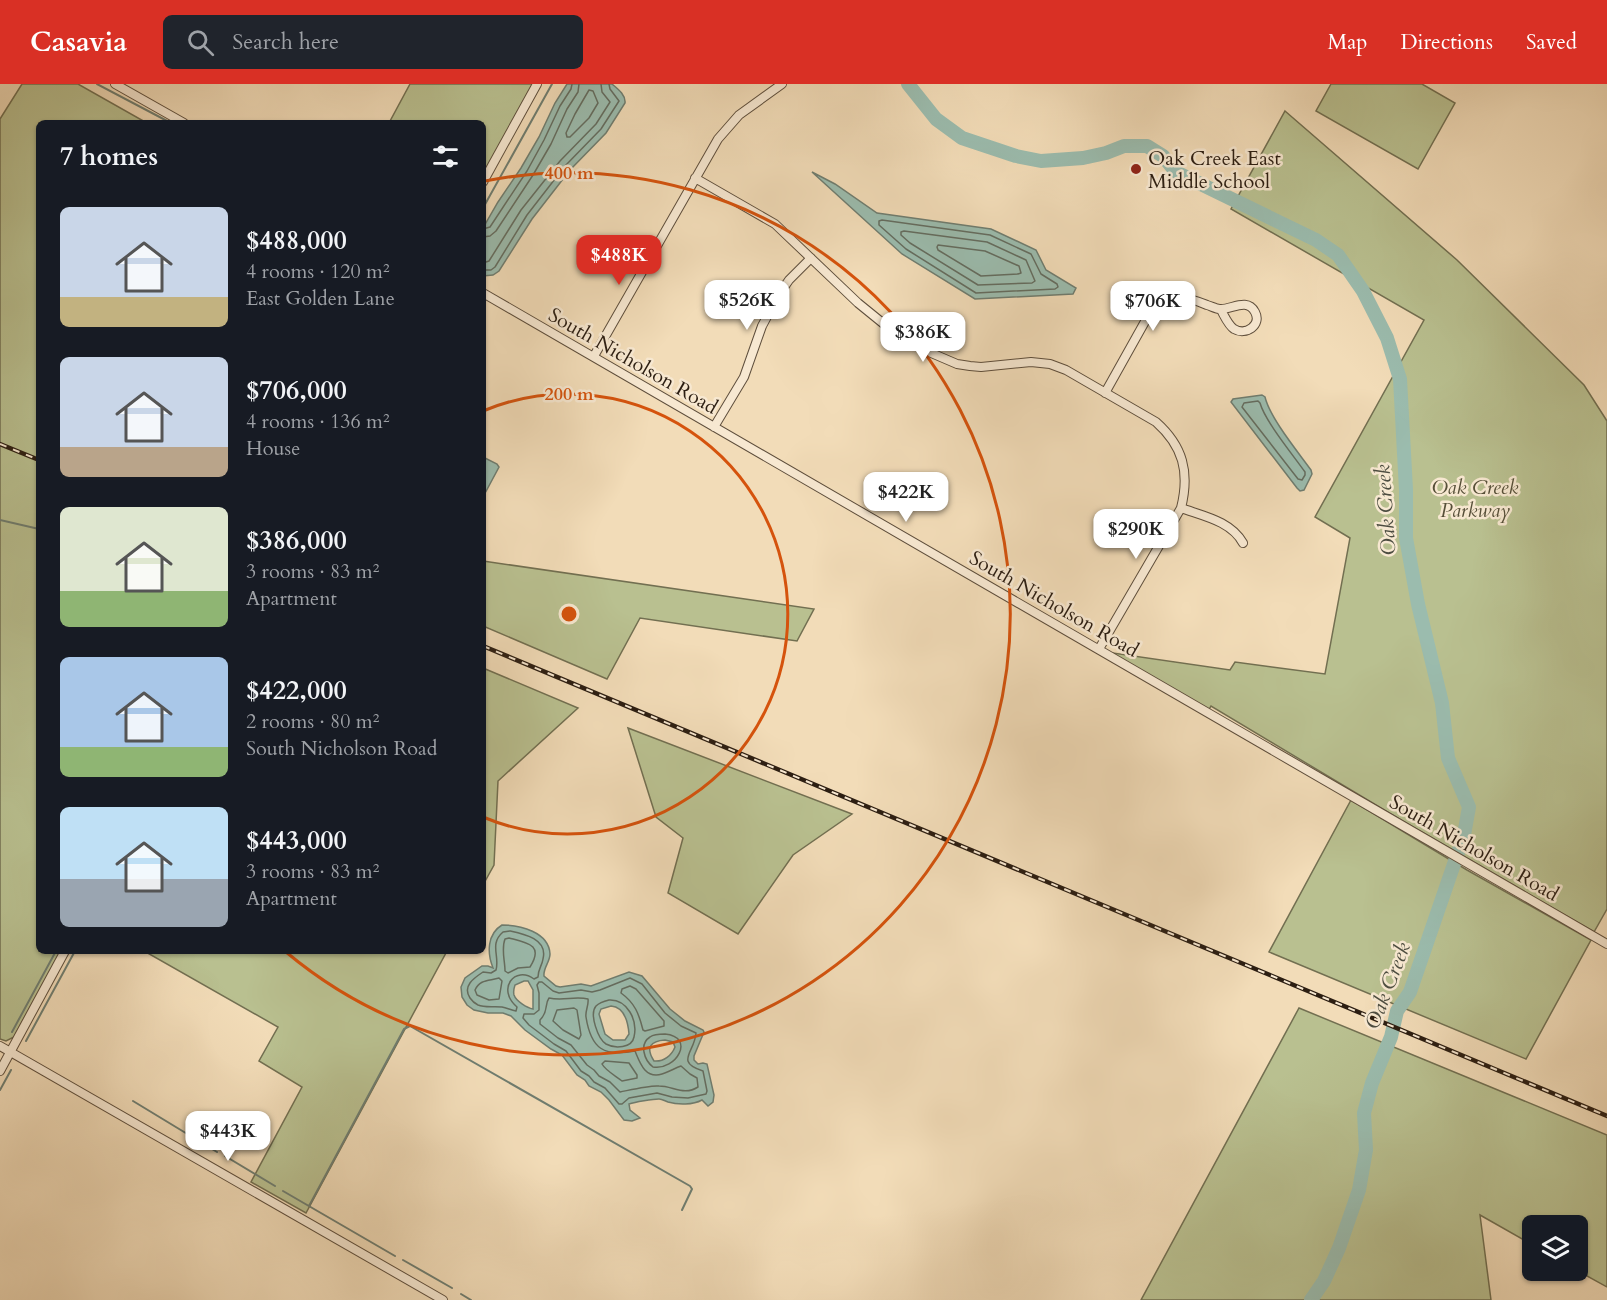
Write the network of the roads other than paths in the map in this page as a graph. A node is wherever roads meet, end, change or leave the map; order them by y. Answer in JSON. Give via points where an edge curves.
{"nodes":[{"id":1,"x":115,"y":84,"type":"edge"},
{"id":2,"x":537,"y":84,"type":"edge"},
{"id":3,"x":782,"y":84,"type":"edge"},
{"id":4,"x":179,"y":120,"type":"edge"},
{"id":5,"x":486,"y":177,"type":"edge"},
{"id":6,"x":695,"y":178,"type":"junction"},
{"id":7,"x":811,"y":258,"type":"junction"},
{"id":8,"x":486,"y":295,"type":"edge"},
{"id":9,"x":1221,"y":310,"type":"junction"},
{"id":10,"x":594,"y":356,"type":"junction"},
{"id":11,"x":1105,"y":393,"type":"junction"},
{"id":12,"x":714,"y":427,"type":"junction"},
{"id":13,"x":1181,"y":508,"type":"junction"},
{"id":14,"x":1243,"y":543,"type":"dead end"},
{"id":15,"x":1099,"y":649,"type":"junction"},
{"id":16,"x":1607,"y":944,"type":"edge"},
{"id":17,"x":63,"y":954,"type":"edge"},
{"id":18,"x":0,"y":1046,"type":"edge"},
{"id":19,"x":11,"y":1052,"type":"junction"},
{"id":20,"x":0,"y":1071,"type":"edge"},
{"id":21,"x":443,"y":1300,"type":"edge"}],
"edges":[{"from":1,"to":4,"type":"street"},
{"from":2,"to":5,"type":"street"},
{"from":3,"to":6,"type":"street","via":[[739,116],[718,139]]},
{"from":6,"to":7,"type":"street","via":[[775,224]]},
{"from":6,"to":10,"type":"street"},
{"from":7,"to":11,"type":"street","via":[[890,329],[944,359],[981,367],[1050,364]]},
{"from":7,"to":12,"type":"street","via":[[778,296],[762,326],[744,377]]},
{"from":8,"to":10,"type":"street","name":"South Nicholson Road"},
{"from":9,"to":9,"type":"street","via":[[1239,305],[1253,308],[1254,327],[1248,331],[1235,329]]},
{"from":9,"to":11,"type":"street","via":[[1182,296],[1161,301],[1152,309]]},
{"from":10,"to":12,"type":"street","name":"South Nicholson Road"},
{"from":11,"to":13,"type":"street","via":[[1156,422],[1177,445],[1185,473]]},
{"from":12,"to":15,"type":"street","name":"South Nicholson Road"},
{"from":13,"to":14,"type":"street","via":[[1224,524]]},
{"from":13,"to":15,"type":"street"},
{"from":15,"to":16,"type":"street","name":"South Nicholson Road"},
{"from":17,"to":19,"type":"street"},
{"from":18,"to":19,"type":"street"},
{"from":19,"to":20,"type":"street"},
{"from":19,"to":21,"type":"street"}]}
